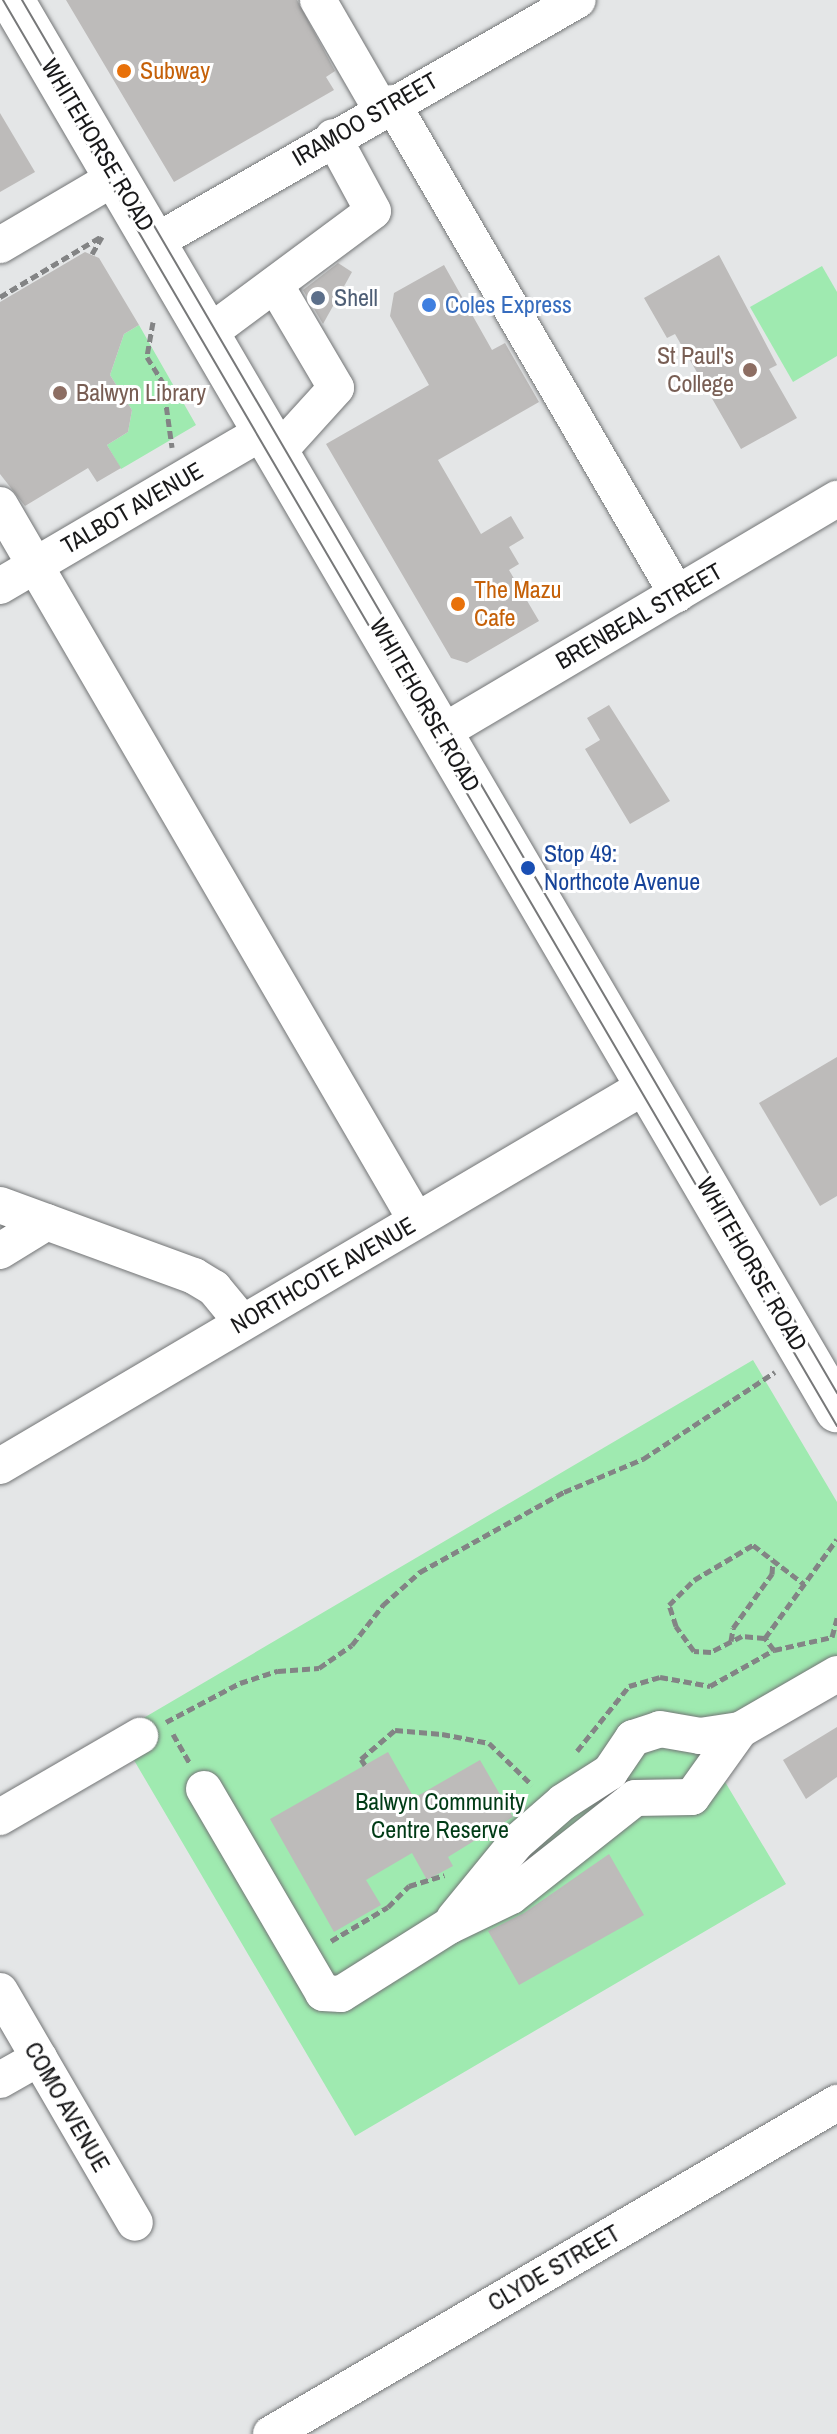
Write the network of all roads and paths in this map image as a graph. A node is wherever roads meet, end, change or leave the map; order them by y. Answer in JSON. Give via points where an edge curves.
{"nodes":[{"id":1,"x":12,"y":0,"type":"edge"},
{"id":2,"x":318,"y":0,"type":"edge"},
{"id":3,"x":578,"y":0,"type":"edge"},
{"id":4,"x":386,"y":106,"type":"junction"},
{"id":5,"x":333,"y":137,"type":"junction"},
{"id":6,"x":116,"y":177,"type":"junction"},
{"id":7,"x":155,"y":242,"type":"junction"},
{"id":8,"x":0,"y":245,"type":"edge"},
{"id":9,"x":92,"y":254,"type":"dead end"},
{"id":10,"x":276,"y":286,"type":"junction"},
{"id":11,"x":0,"y":297,"type":"edge"},
{"id":12,"x":153,"y":322,"type":"dead end"},
{"id":13,"x":209,"y":333,"type":"junction"},
{"id":14,"x":271,"y":442,"type":"junction"},
{"id":15,"x":177,"y":482,"type":"junction"},
{"id":16,"x":837,"y":499,"type":"edge"},
{"id":17,"x":0,"y":505,"type":"edge"},
{"id":18,"x":34,"y":565,"type":"junction"},
{"id":19,"x":0,"y":586,"type":"edge"},
{"id":20,"x":677,"y":594,"type":"junction"},
{"id":21,"x":441,"y":733,"type":"junction"},
{"id":22,"x":647,"y":1085,"type":"junction"},
{"id":23,"x":0,"y":1205,"type":"edge"},
{"id":24,"x":416,"y":1220,"type":"junction"},
{"id":25,"x":47,"y":1222,"type":"junction"},
{"id":26,"x":0,"y":1251,"type":"edge"},
{"id":27,"x":242,"y":1322,"type":"junction"},
{"id":28,"x":809,"y":1362,"type":"junction"},
{"id":29,"x":837,"y":1410,"type":"edge"},
{"id":30,"x":0,"y":1466,"type":"edge"},
{"id":31,"x":837,"y":1539,"type":"edge"},
{"id":32,"x":773,"y":1559,"type":"junction"},
{"id":33,"x":804,"y":1584,"type":"junction"},
{"id":34,"x":837,"y":1618,"type":"edge"},
{"id":35,"x":765,"y":1638,"type":"junction"},
{"id":36,"x":731,"y":1641,"type":"junction"},
{"id":37,"x":774,"y":1650,"type":"junction"},
{"id":38,"x":837,"y":1674,"type":"edge"},
{"id":39,"x":153,"y":1729,"type":"junction"},
{"id":40,"x":740,"y":1730,"type":"junction"},
{"id":41,"x":575,"y":1753,"type":"dead end"},
{"id":42,"x":365,"y":1765,"type":"dead end"},
{"id":43,"x":204,"y":1789,"type":"joint"},
{"id":44,"x":541,"y":1794,"type":"dead end"},
{"id":45,"x":0,"y":1817,"type":"edge"},
{"id":46,"x":452,"y":1871,"type":"dead end"},
{"id":47,"x":449,"y":1926,"type":"junction"},
{"id":48,"x":302,"y":1958,"type":"junction"},
{"id":49,"x":0,"y":1991,"type":"edge"},
{"id":50,"x":39,"y":2058,"type":"junction"},
{"id":51,"x":0,"y":2080,"type":"edge"},
{"id":52,"x":837,"y":2103,"type":"edge"},
{"id":53,"x":135,"y":2223,"type":"dead end"},
{"id":54,"x":271,"y":2434,"type":"edge"}],
"edges":[{"from":1,"to":6,"type":"main road","name":"WHITEHORSE ROAD"},
{"from":2,"to":4,"type":"street"},
{"from":3,"to":4,"type":"street","name":"IRAMOO STREET"},
{"from":4,"to":5,"type":"street","name":"IRAMOO STREET"},
{"from":4,"to":20,"type":"street"},
{"from":5,"to":7,"type":"street","name":"IRAMOO STREET"},
{"from":5,"to":10,"type":"street","via":[[373,211]]},
{"from":6,"to":7,"type":"main road","name":"WHITEHORSE ROAD"},
{"from":6,"to":8,"type":"street"},
{"from":7,"to":13,"type":"main road","name":"WHITEHORSE ROAD"},
{"from":9,"to":11,"type":"path","via":[[102,236]]},
{"from":10,"to":13,"type":"street"},
{"from":10,"to":14,"type":"street","name":"TALBOT AVENUE","via":[[336,388]]},
{"from":12,"to":15,"type":"path","via":[[147,357],[163,383]]},
{"from":13,"to":14,"type":"main road","name":"WHITEHORSE ROAD"},
{"from":14,"to":15,"type":"street","name":"TALBOT AVENUE"},
{"from":14,"to":21,"type":"main road","name":"WHITEHORSE ROAD"},
{"from":15,"to":18,"type":"street","name":"TALBOT AVENUE"},
{"from":16,"to":20,"type":"street","name":"BRENBEAL STREET"},
{"from":17,"to":18,"type":"street"},
{"from":18,"to":19,"type":"street","name":"TALBOT AVENUE"},
{"from":18,"to":24,"type":"street"},
{"from":20,"to":21,"type":"street","name":"BRENBEAL STREET"},
{"from":21,"to":22,"type":"main road","name":"WHITEHORSE ROAD"},
{"from":22,"to":24,"type":"street","name":"NORTHCOTE AVENUE"},
{"from":22,"to":28,"type":"main road","name":"WHITEHORSE ROAD"},
{"from":23,"to":25,"type":"street"},
{"from":24,"to":27,"type":"street","name":"NORTHCOTE AVENUE"},
{"from":25,"to":26,"type":"street"},
{"from":25,"to":27,"type":"street","via":[[194,1276],[214,1288]]},
{"from":27,"to":30,"type":"street","name":"NORTHCOTE AVENUE"},
{"from":28,"to":29,"type":"main road","name":"WHITEHORSE ROAD"},
{"from":28,"to":39,"type":"path","via":[[779,1369],[643,1459],[564,1492],[420,1572],[383,1605],[352,1645],[319,1668],[278,1671],[240,1683]]},
{"from":31,"to":33,"type":"path"},
{"from":32,"to":33,"type":"path"},
{"from":32,"to":36,"type":"path","via":[[772,1574],[733,1628]]},
{"from":32,"to":36,"type":"path","via":[[753,1545],[694,1580],[669,1605],[694,1651],[711,1652]]},
{"from":33,"to":35,"type":"path"},
{"from":34,"to":37,"type":"path","via":[[832,1637]]},
{"from":35,"to":36,"type":"path","via":[[757,1633]]},
{"from":35,"to":37,"type":"path"},
{"from":37,"to":41,"type":"path","via":[[710,1686],[660,1677],[629,1686]]},
{"from":38,"to":40,"type":"street"},
{"from":39,"to":43,"type":"path"},
{"from":39,"to":45,"type":"street"},
{"from":40,"to":47,"type":"street","via":[[692,1797],[635,1798],[511,1896]]},
{"from":40,"to":47,"type":"street","via":[[700,1736],[660,1729],[633,1738],[610,1772],[563,1802],[516,1843]]},
{"from":42,"to":44,"type":"path","via":[[361,1759],[395,1730],[442,1734],[489,1743]]},
{"from":43,"to":48,"type":"street"},
{"from":46,"to":48,"type":"path","via":[[409,1886],[388,1907]]},
{"from":47,"to":48,"type":"street","via":[[341,1994],[323,1993]]},
{"from":49,"to":50,"type":"street","name":"COMO AVENUE"},
{"from":50,"to":51,"type":"street"},
{"from":50,"to":53,"type":"street","name":"COMO AVENUE"},
{"from":52,"to":54,"type":"street","name":"CLYDE STREET"}]}
